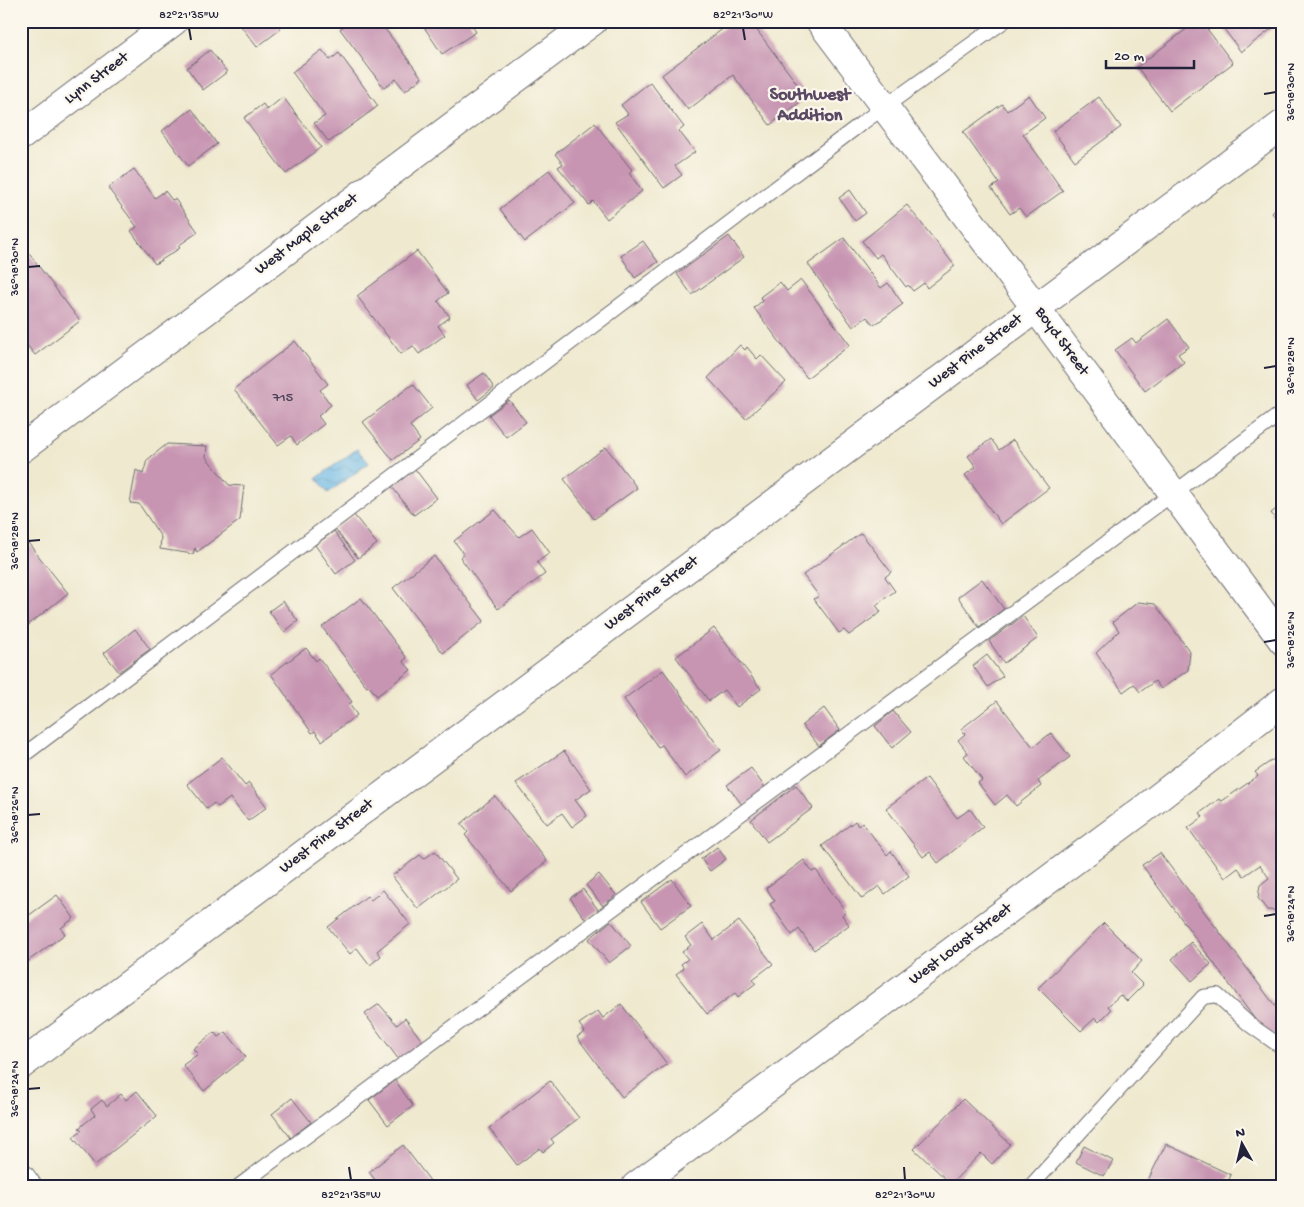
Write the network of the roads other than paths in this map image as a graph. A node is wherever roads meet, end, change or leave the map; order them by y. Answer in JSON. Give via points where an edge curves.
{"nodes":[{"id":1,"x":174,"y":21,"type":"edge"},
{"id":2,"x":593,"y":21,"type":"edge"},
{"id":3,"x":820,"y":21,"type":"edge"},
{"id":4,"x":1004,"y":21,"type":"edge"},
{"id":5,"x":885,"y":107,"type":"junction"},
{"id":6,"x":1283,"y":124,"type":"edge"},
{"id":7,"x":21,"y":136,"type":"edge"},
{"id":8,"x":1036,"y":307,"type":"junction"},
{"id":9,"x":1283,"y":412,"type":"edge"},
{"id":10,"x":21,"y":450,"type":"edge"},
{"id":11,"x":1173,"y":494,"type":"junction"},
{"id":12,"x":1283,"y":641,"type":"edge"},
{"id":13,"x":1283,"y":701,"type":"edge"},
{"id":14,"x":21,"y":757,"type":"edge"},
{"id":15,"x":1283,"y":1048,"type":"edge"},
{"id":16,"x":21,"y":1066,"type":"edge"},
{"id":17,"x":21,"y":1178,"type":"edge"},
{"id":18,"x":26,"y":1186,"type":"edge"},
{"id":19,"x":239,"y":1186,"type":"edge"},
{"id":20,"x":636,"y":1186,"type":"edge"},
{"id":21,"x":1031,"y":1186,"type":"edge"}],
"edges":[{"from":1,"to":7,"type":"street","name":"Lynn Street"},
{"from":2,"to":10,"type":"street","name":"West Maple Street"},
{"from":3,"to":5,"type":"street","name":"Boyd Street"},
{"from":4,"to":5,"type":"lane"},
{"from":5,"to":8,"type":"street","name":"Boyd Street"},
{"from":5,"to":14,"type":"lane"},
{"from":6,"to":8,"type":"street","name":"West Pine Street"},
{"from":8,"to":11,"type":"street","name":"Boyd Street"},
{"from":8,"to":16,"type":"street","name":"West Pine Street"},
{"from":9,"to":11,"type":"lane"},
{"from":11,"to":12,"type":"street","name":"Boyd Street"},
{"from":11,"to":19,"type":"lane"},
{"from":13,"to":20,"type":"street","name":"West Locust Street","via":[[1145,808]]},
{"from":15,"to":21,"type":"lane","via":[[1250,1025],[1217,994],[1204,997]]},
{"from":17,"to":18,"type":"street"}]}
